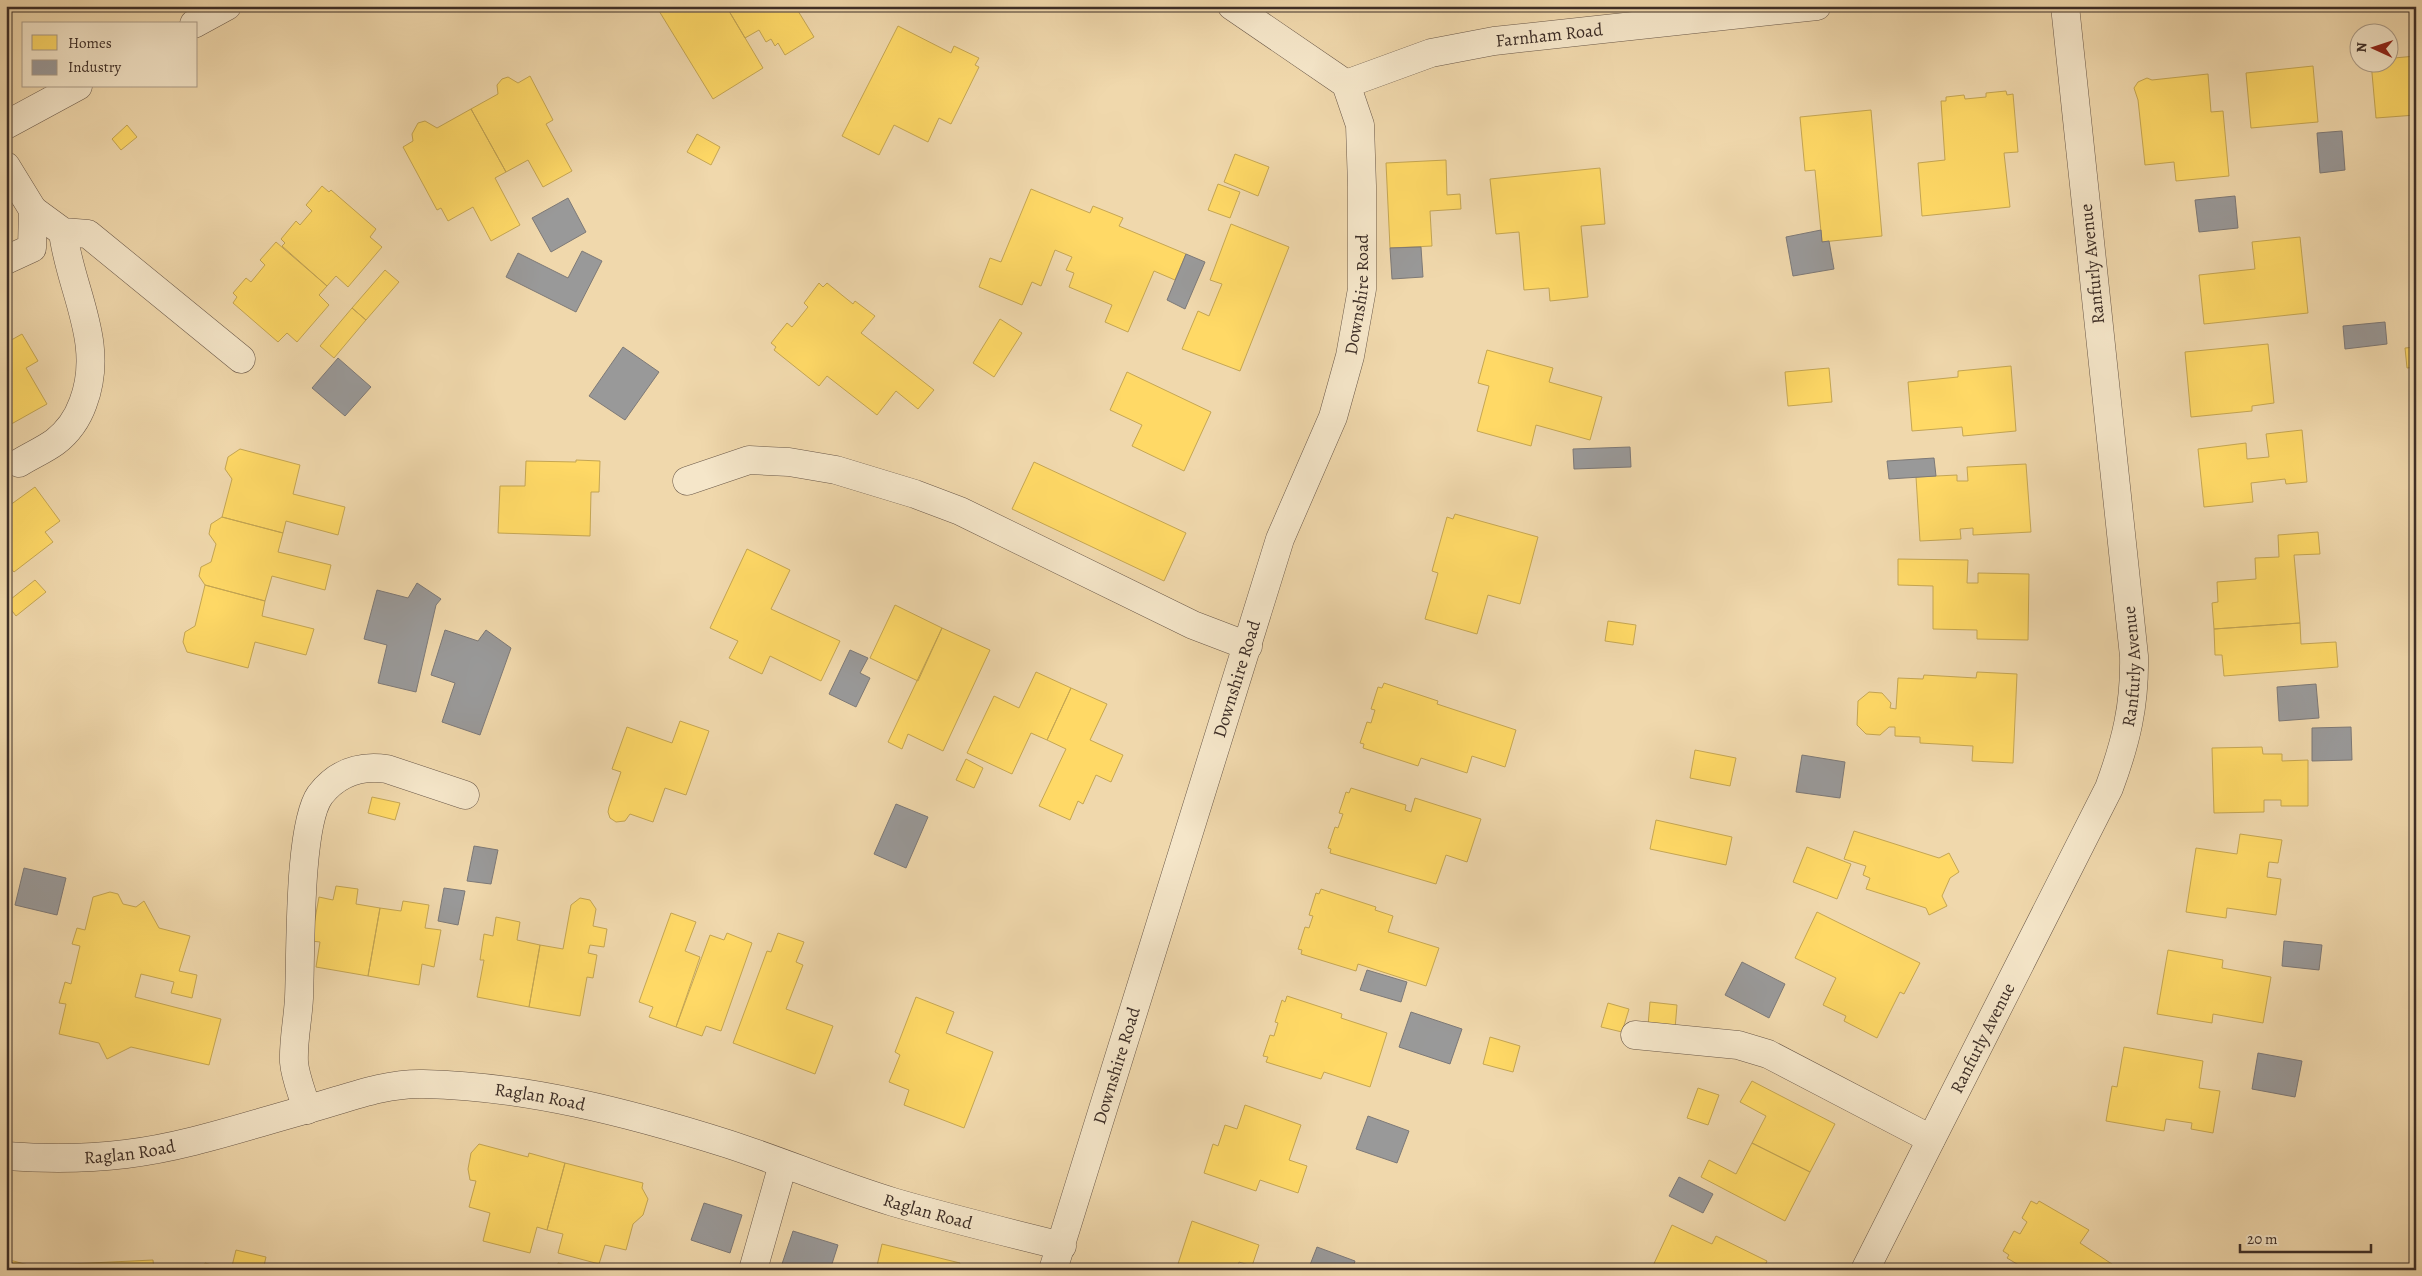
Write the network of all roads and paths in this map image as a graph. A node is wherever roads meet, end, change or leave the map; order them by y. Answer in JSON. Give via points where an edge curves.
{"nodes":[{"id":1,"x":227,"y":6,"type":"edge"},
{"id":2,"x":1232,"y":6,"type":"edge"},
{"id":3,"x":1817,"y":6,"type":"edge"},
{"id":4,"x":2065,"y":6,"type":"edge"},
{"id":5,"x":198,"y":22,"type":"edge"},
{"id":6,"x":1346,"y":84,"type":"junction"},
{"id":7,"x":74,"y":88,"type":"edge"},
{"id":8,"x":6,"y":125,"type":"edge"},
{"id":9,"x":6,"y":166,"type":"edge"},
{"id":10,"x":33,"y":210,"type":"junction"},
{"id":11,"x":63,"y":232,"type":"junction"},
{"id":12,"x":6,"y":260,"type":"edge"},
{"id":13,"x":241,"y":359,"type":"dead end"},
{"id":14,"x":19,"y":463,"type":"dead end"},
{"id":15,"x":687,"y":481,"type":"dead end"},
{"id":16,"x":1248,"y":646,"type":"junction"},
{"id":17,"x":464,"y":795,"type":"dead end"},
{"id":18,"x":1635,"y":1035,"type":"dead end"},
{"id":19,"x":307,"y":1110,"type":"junction"},
{"id":20,"x":1932,"y":1139,"type":"junction"},
{"id":21,"x":6,"y":1156,"type":"edge"},
{"id":22,"x":783,"y":1164,"type":"junction"},
{"id":23,"x":1057,"y":1258,"type":"edge"},
{"id":24,"x":753,"y":1270,"type":"edge"},
{"id":25,"x":1865,"y":1270,"type":"edge"}],
"edges":[{"from":1,"to":5,"type":"street"},
{"from":2,"to":6,"type":"street"},
{"from":3,"to":6,"type":"street","name":"Farnham Road","via":[[1494,41],[1431,53]]},
{"from":4,"to":20,"type":"street","name":"Ranfurly Avenue","via":[[2134,656],[2134,695],[2124,748],[2110,788]]},
{"from":6,"to":16,"type":"street","name":"Downshire Road","via":[[1360,126],[1362,289],[1350,356],[1333,417],[1280,539]]},
{"from":7,"to":8,"type":"street"},
{"from":9,"to":10,"type":"street"},
{"from":10,"to":11,"type":"street"},
{"from":10,"to":12,"type":"street","via":[[32,248]]},
{"from":11,"to":13,"type":"street","via":[[88,234]]},
{"from":11,"to":14,"type":"street","via":[[66,254],[90,336],[92,362],[88,392],[78,416],[56,442]]},
{"from":15,"to":16,"type":"street","via":[[749,460],[789,462],[836,470],[960,511],[1193,625]]},
{"from":16,"to":23,"type":"street","name":"Downshire Road"},
{"from":17,"to":19,"type":"street","via":[[387,769],[374,768],[348,772],[332,782],[311,814],[304,876],[294,1063]]},
{"from":18,"to":20,"type":"street","via":[[1738,1045],[1768,1054]]},
{"from":19,"to":21,"type":"street","name":"Raglan Road","via":[[172,1146],[127,1154],[80,1158]]},
{"from":19,"to":22,"type":"street","name":"Raglan Road","via":[[357,1093],[421,1084],[492,1090],[563,1101],[647,1120]]},
{"from":20,"to":25,"type":"street","name":"Ranfurly Avenue"},
{"from":22,"to":23,"type":"street","name":"Raglan Road"},
{"from":22,"to":24,"type":"street"}]}
